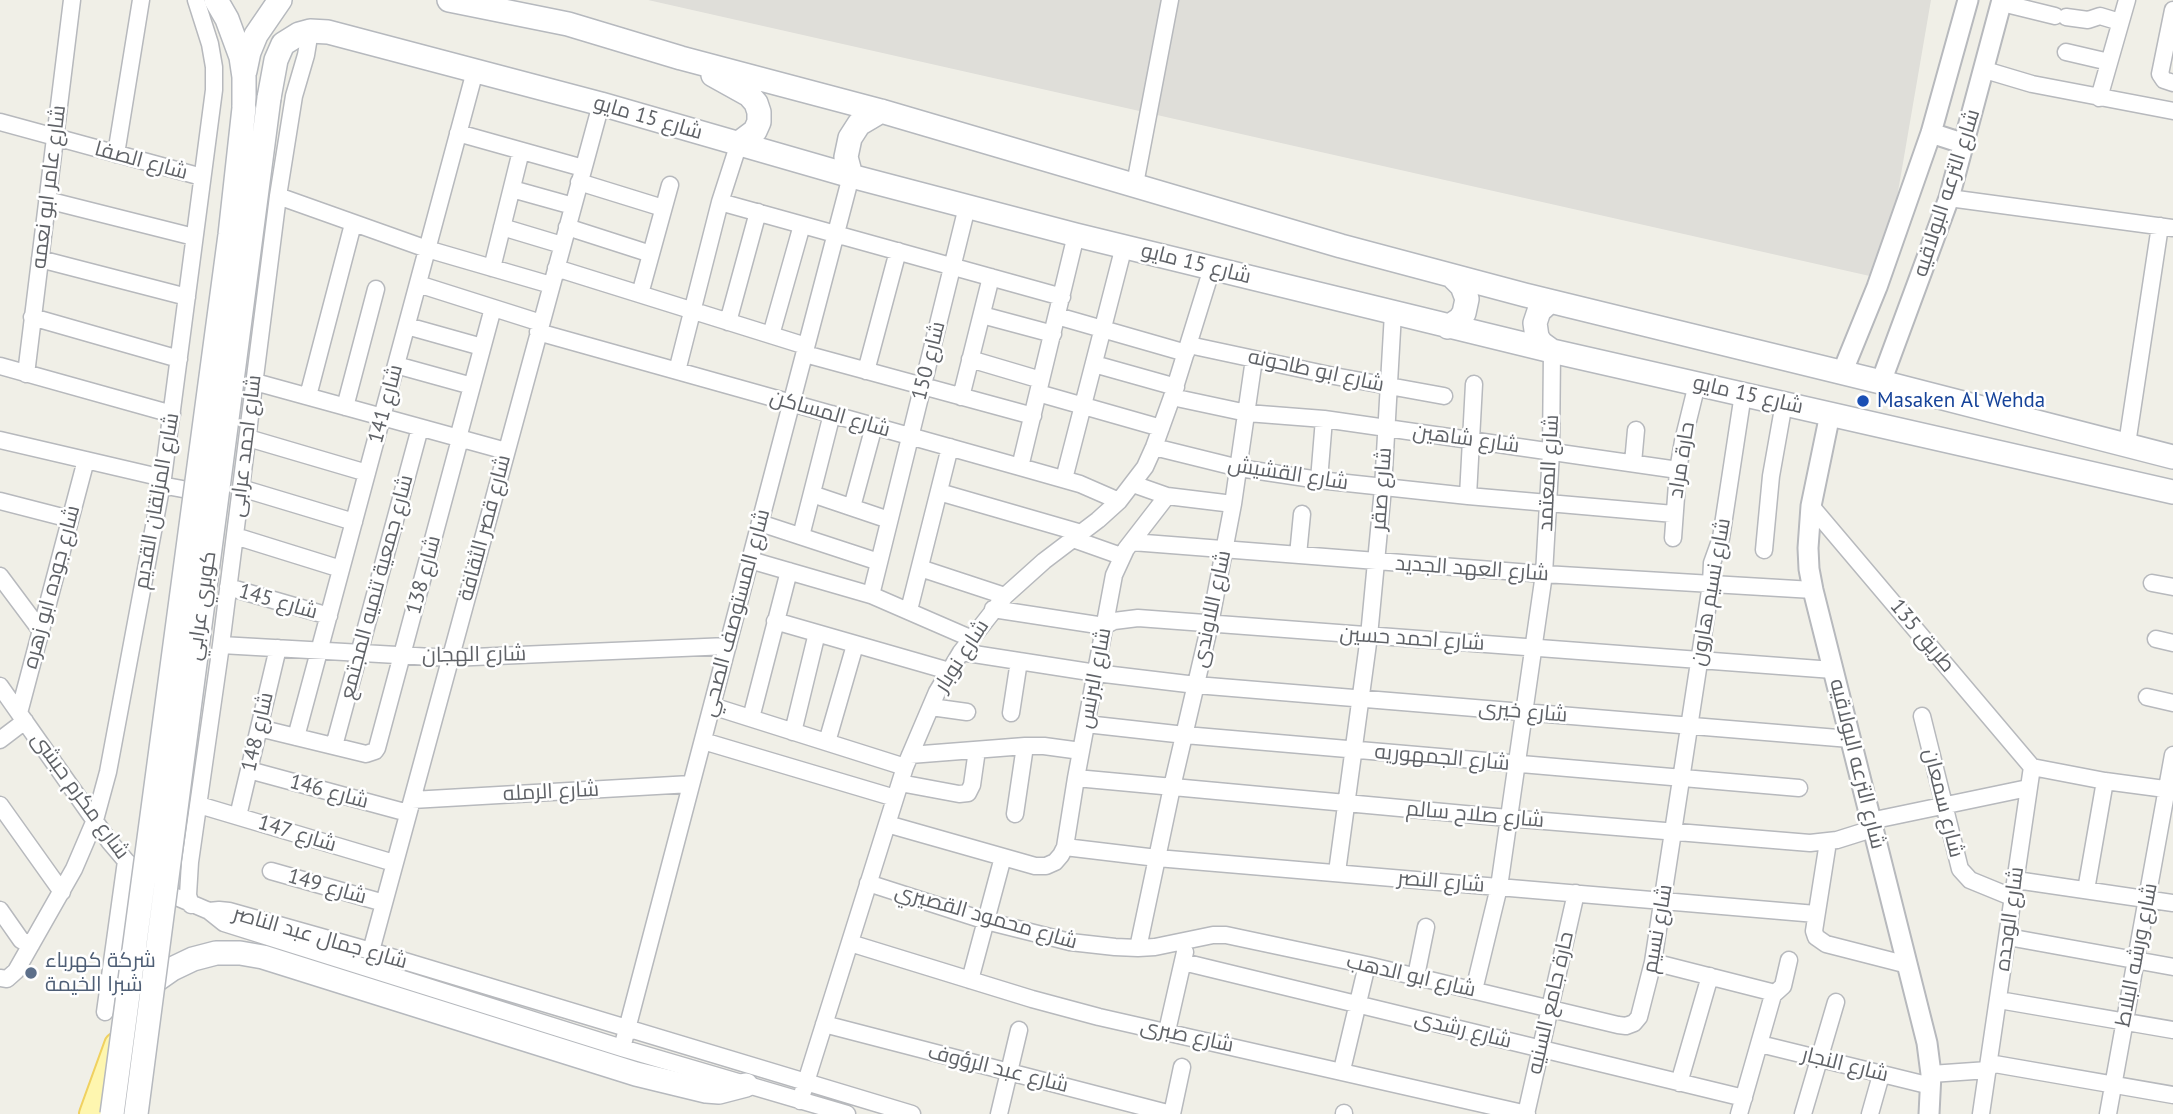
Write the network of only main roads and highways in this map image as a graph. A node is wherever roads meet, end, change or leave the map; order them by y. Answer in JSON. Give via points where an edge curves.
{"nodes":[{"id":1,"x":216,"y":0,"type":"edge"},
{"id":2,"x":280,"y":0,"type":"edge"},
{"id":3,"x":449,"y":0,"type":"edge"},
{"id":4,"x":681,"y":58,"type":"junction"},
{"id":5,"x":244,"y":77,"type":"junction"},
{"id":6,"x":269,"y":98,"type":"joint"},
{"id":7,"x":881,"y":111,"type":"junction"},
{"id":8,"x":740,"y":144,"type":"junction"},
{"id":9,"x":851,"y":176,"type":"junction"},
{"id":10,"x":1452,"y":276,"type":"junction"},
{"id":11,"x":1549,"y":302,"type":"junction"},
{"id":12,"x":1448,"y":327,"type":"junction"},
{"id":13,"x":1552,"y":351,"type":"junction"},
{"id":14,"x":2173,"y":457,"type":"edge"},
{"id":15,"x":2173,"y":492,"type":"edge"},
{"id":16,"x":152,"y":983,"type":"junction"},
{"id":17,"x":114,"y":1020,"type":"junction"},
{"id":18,"x":746,"y":1085,"type":"road end"},
{"id":19,"x":92,"y":1114,"type":"edge"},
{"id":20,"x":112,"y":1114,"type":"edge"},
{"id":21,"x":136,"y":1114,"type":"edge"}],
"edges":[{"from":1,"to":5,"type":"main road","via":[[235,38]]},
{"from":2,"to":5,"type":"main road","via":[[252,44]]},
{"from":3,"to":4,"type":"main road","name":"شارع 15 مايو","via":[[568,24]]},
{"from":4,"to":7,"type":"main road","name":"شارع 15 مايو"},
{"from":4,"to":8,"type":"main road","via":[[756,103],[759,122]]},
{"from":5,"to":17,"type":"main road","name":"كوبري عرابي","bridge":true,"via":[[230,234]]},
{"from":6,"to":8,"type":"main road","name":"شارع 15 مايو","via":[[280,49],[288,40],[310,31]]},
{"from":6,"to":16,"type":"main road","name":"كوبري عرابي","bridge":true},
{"from":7,"to":9,"type":"main road","via":[[859,124],[850,138],[846,158]]},
{"from":7,"to":10,"type":"main road","name":"شارع 15 مايو"},
{"from":8,"to":9,"type":"main road","name":"شارع 15 مايو"},
{"from":9,"to":12,"type":"main road","name":"شارع 15 مايو"},
{"from":10,"to":11,"type":"main road","name":"شارع 15 مايو"},
{"from":10,"to":12,"type":"main road","via":[[1467,299],[1460,319]]},
{"from":11,"to":13,"type":"main road","via":[[1535,323],[1537,337]]},
{"from":11,"to":14,"type":"main road","name":"شارع 15 مايو"},
{"from":12,"to":13,"type":"main road","name":"شارع 15 مايو"},
{"from":13,"to":15,"type":"main road","name":"شارع 15 مايو"},
{"from":16,"to":18,"type":"main road","via":[[193,959],[216,953],[251,955],[636,1074],[706,1091]]},
{"from":16,"to":21,"type":"main road","name":"كوبري عرابي","bridge":true},
{"from":17,"to":19,"type":"main road","bridge":true},
{"from":17,"to":20,"type":"main road","name":"كوبري عرابي","bridge":true}]}
